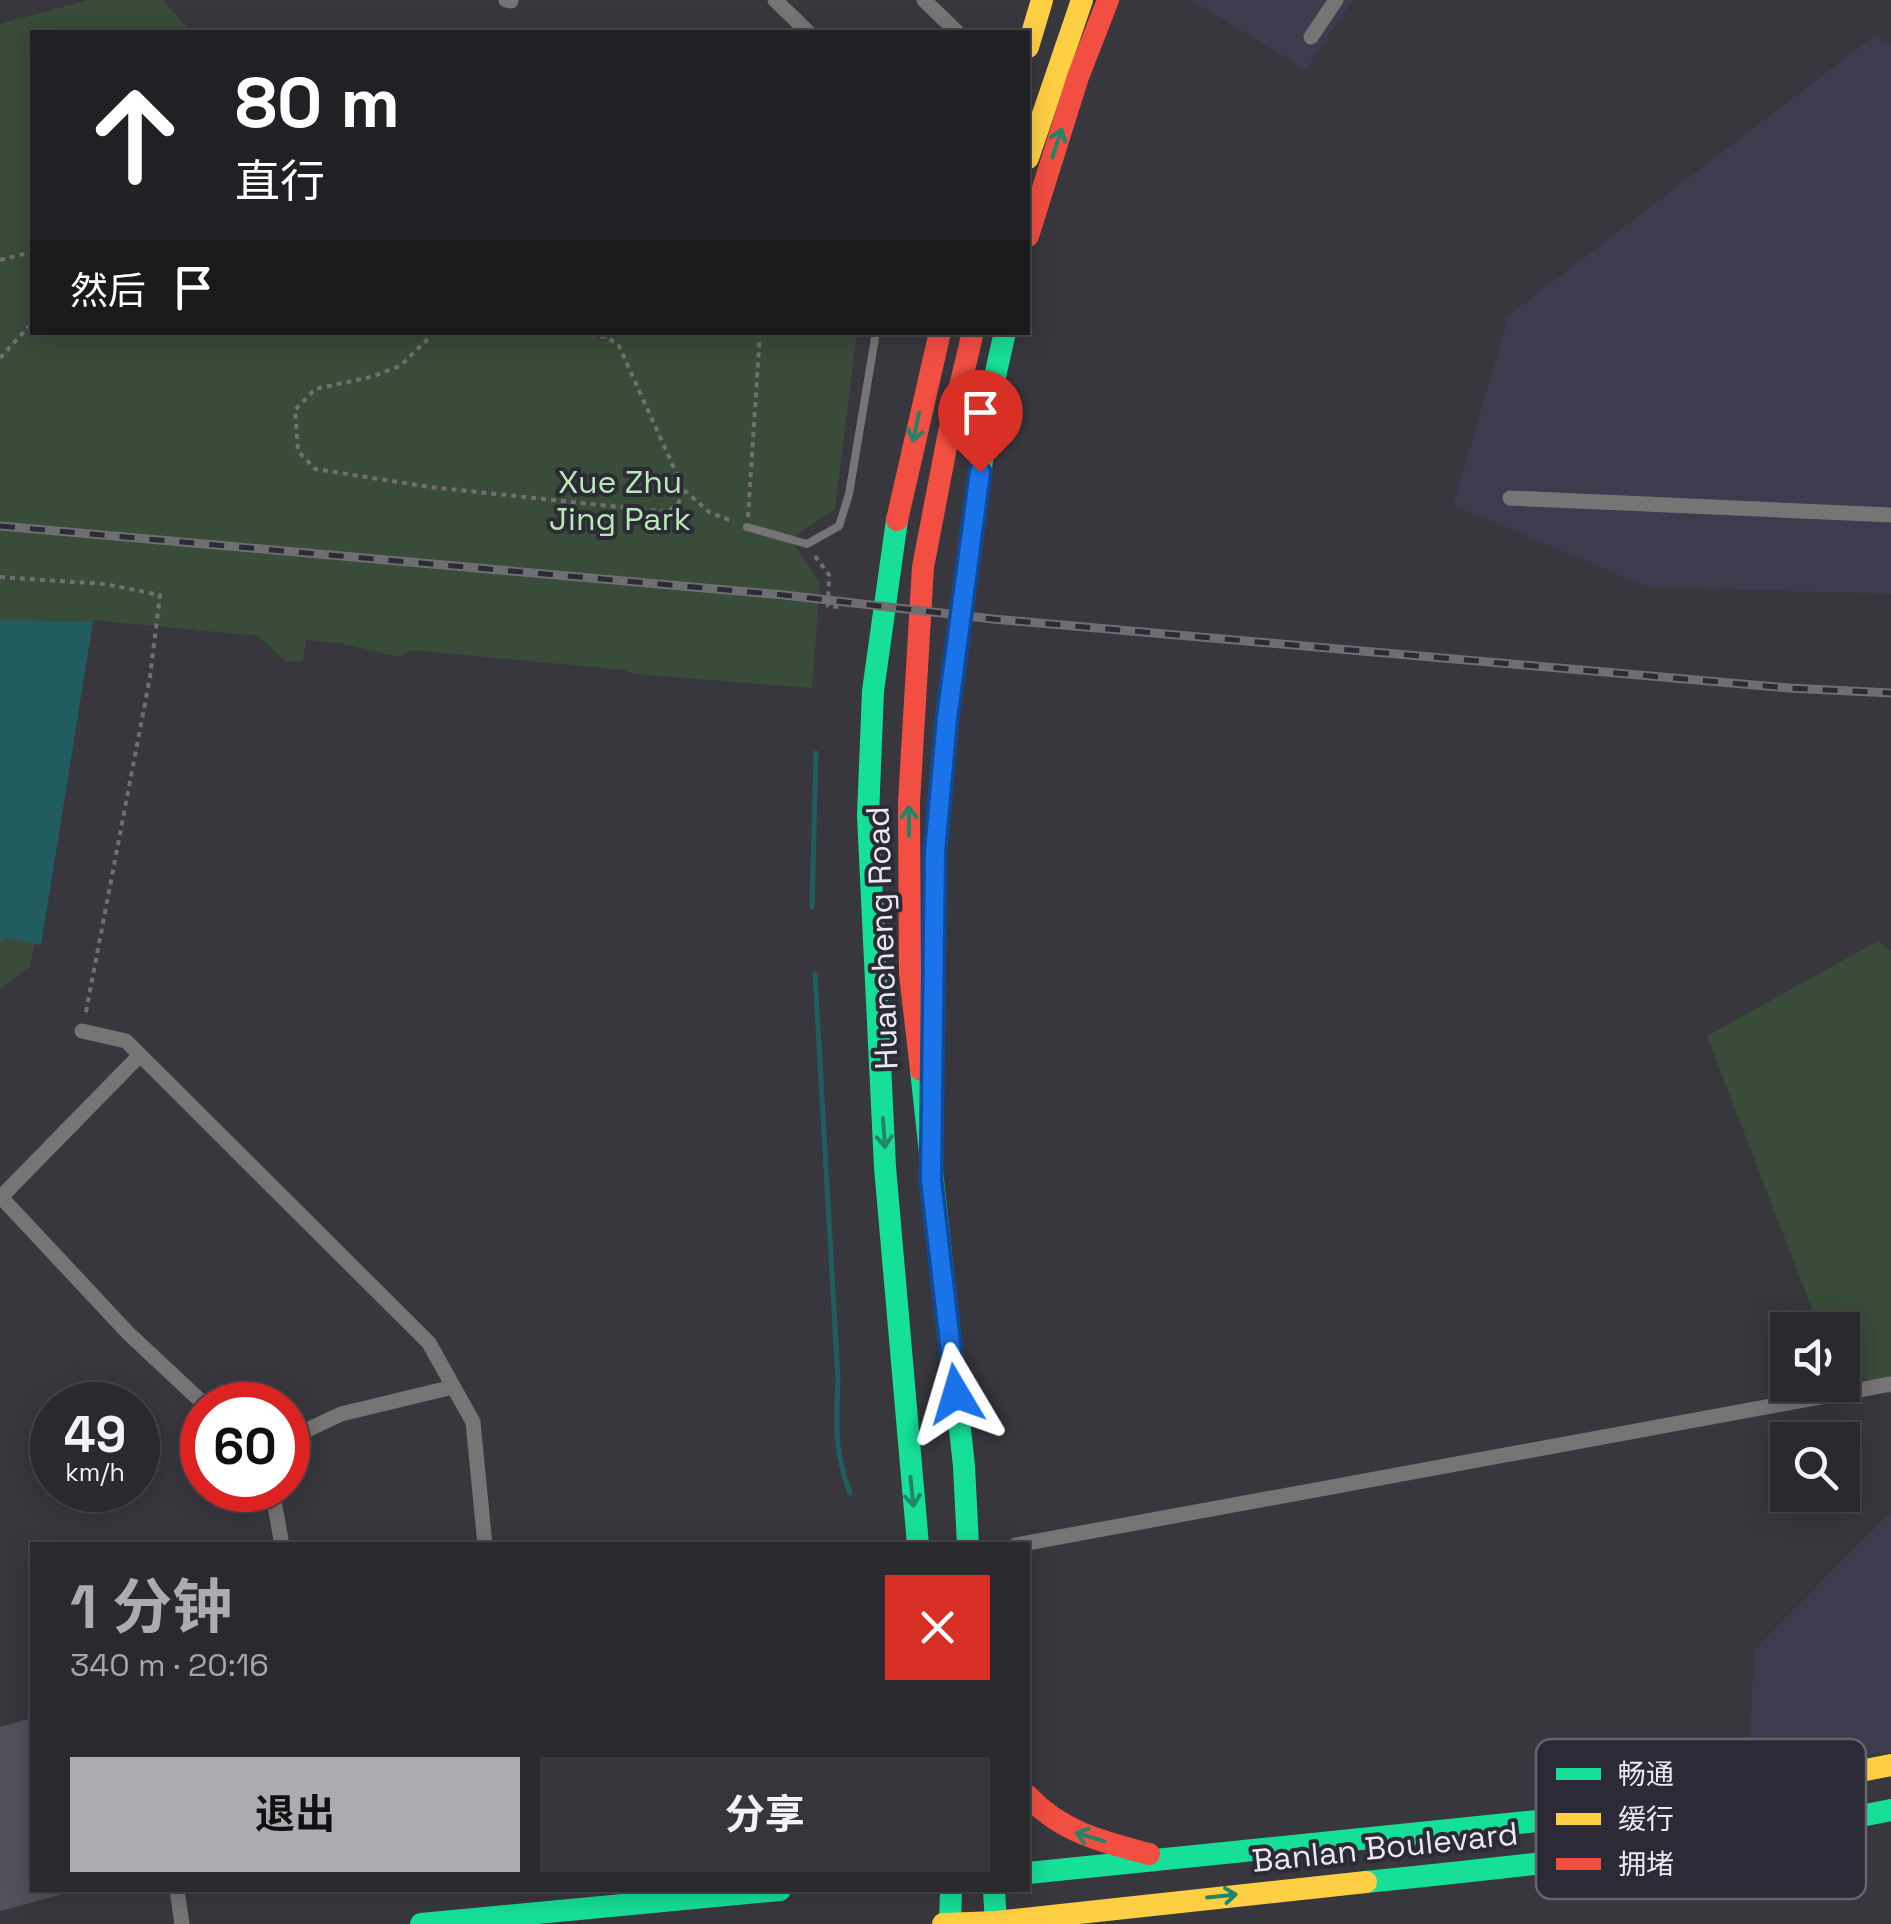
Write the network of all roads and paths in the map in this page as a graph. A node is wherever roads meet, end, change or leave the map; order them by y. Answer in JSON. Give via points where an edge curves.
{"nodes":[{"id":1,"x":774,"y":0,"type":"edge"},
{"id":2,"x":924,"y":0,"type":"edge"},
{"id":3,"x":1108,"y":0,"type":"edge"},
{"id":4,"x":1336,"y":0,"type":"edge"},
{"id":5,"x":1041,"y":2,"type":"edge"},
{"id":6,"x":1082,"y":7,"type":"edge"},
{"id":7,"x":806,"y":30,"type":"edge"},
{"id":8,"x":955,"y":30,"type":"edge"},
{"id":9,"x":1310,"y":37,"type":"dead end"},
{"id":10,"x":1030,"y":40,"type":"edge"},
{"id":11,"x":1030,"y":152,"type":"edge"},
{"id":12,"x":1030,"y":230,"type":"edge"},
{"id":13,"x":30,"y":252,"type":"edge"},
{"id":14,"x":0,"y":260,"type":"edge"},
{"id":15,"x":30,"y":325,"type":"edge"},
{"id":16,"x":432,"y":335,"type":"edge"},
{"id":17,"x":587,"y":335,"type":"edge"},
{"id":18,"x":760,"y":335,"type":"edge"},
{"id":19,"x":876,"y":335,"type":"edge"},
{"id":20,"x":939,"y":335,"type":"edge"},
{"id":21,"x":972,"y":335,"type":"edge"},
{"id":22,"x":1004,"y":335,"type":"edge"},
{"id":23,"x":0,"y":358,"type":"edge"},
{"id":24,"x":684,"y":490,"type":"junction"},
{"id":25,"x":1510,"y":498,"type":"dead end"},
{"id":26,"x":1891,"y":516,"type":"edge"},
{"id":27,"x":747,"y":528,"type":"junction"},
{"id":28,"x":807,"y":544,"type":"junction"},
{"id":29,"x":0,"y":577,"type":"edge"},
{"id":30,"x":839,"y":607,"type":"dead end"},
{"id":31,"x":82,"y":1031,"type":"joint"},
{"id":32,"x":140,"y":1055,"type":"junction"},
{"id":33,"x":931,"y":1180,"type":"junction"},
{"id":34,"x":0,"y":1197,"type":"edge"},
{"id":35,"x":180,"y":1382,"type":"edge"},
{"id":36,"x":1891,"y":1384,"type":"edge"},
{"id":37,"x":453,"y":1387,"type":"junction"},
{"id":38,"x":310,"y":1429,"type":"edge"},
{"id":39,"x":276,"y":1512,"type":"edge"},
{"id":40,"x":281,"y":1542,"type":"edge"},
{"id":41,"x":485,"y":1542,"type":"edge"},
{"id":42,"x":918,"y":1542,"type":"edge"},
{"id":43,"x":968,"y":1542,"type":"edge"},
{"id":44,"x":1030,"y":1542,"type":"edge"},
{"id":45,"x":1891,"y":1765,"type":"edge"},
{"id":46,"x":1866,"y":1770,"type":"edge"},
{"id":47,"x":1030,"y":1799,"type":"edge"},
{"id":48,"x":1891,"y":1810,"type":"edge"},
{"id":49,"x":1866,"y":1815,"type":"edge"},
{"id":50,"x":1536,"y":1821,"type":"edge"},
{"id":51,"x":1164,"y":1858,"type":"junction"},
{"id":52,"x":1536,"y":1864,"type":"edge"},
{"id":53,"x":1030,"y":1873,"type":"edge"},
{"id":54,"x":177,"y":1892,"type":"edge"},
{"id":55,"x":759,"y":1892,"type":"edge"},
{"id":56,"x":950,"y":1892,"type":"edge"},
{"id":57,"x":994,"y":1892,"type":"edge"},
{"id":58,"x":1124,"y":1906,"type":"junction"},
{"id":59,"x":996,"y":1923,"type":"edge"},
{"id":60,"x":182,"y":1924,"type":"edge"},
{"id":61,"x":421,"y":1924,"type":"edge"},
{"id":62,"x":948,"y":1924,"type":"edge"},
{"id":63,"x":1087,"y":1924,"type":"edge"}],
"edges":[{"from":1,"to":7,"type":"street"},
{"from":2,"to":8,"type":"street"},
{"from":12,"to":3,"type":"main road","one_way":true},
{"from":4,"to":9,"type":"street"},
{"from":5,"to":10,"type":"main road"},
{"from":6,"to":11,"type":"main road"},
{"from":13,"to":14,"type":"path"},
{"from":15,"to":23,"type":"path"},
{"from":16,"to":24,"type":"path","via":[[400,366],[316,389],[295,410],[298,451],[315,469],[667,512]]},
{"from":17,"to":24,"type":"path","via":[[619,346]]},
{"from":18,"to":27,"type":"path"},
{"from":19,"to":28,"type":"lane","via":[[839,526]]},
{"from":20,"to":42,"type":"main road","name":"Huancheng Road","one_way":true,"via":[[900,508],[868,747],[877,1048]]},
{"from":33,"to":21,"type":"main road","name":"Huancheng Road","one_way":true,"via":[[910,974],[909,802],[924,567]]},
{"from":22,"to":33,"type":"main road","via":[[969,550],[938,814]]},
{"from":24,"to":27,"type":"path","via":[[710,512]]},
{"from":25,"to":26,"type":"street"},
{"from":27,"to":28,"type":"lane"},
{"from":28,"to":30,"type":"path","via":[[829,575],[828,606]]},
{"from":29,"to":31,"type":"path","via":[[160,595]]},
{"from":31,"to":32,"type":"street","via":[[126,1041]]},
{"from":32,"to":34,"type":"street"},
{"from":32,"to":37,"type":"street","via":[[429,1343]]},
{"from":33,"to":43,"type":"main road","name":"Huancheng Road"},
{"from":34,"to":35,"type":"street"},
{"from":36,"to":44,"type":"street"},
{"from":37,"to":38,"type":"street","via":[[341,1414]]},
{"from":37,"to":41,"type":"street","via":[[473,1422]]},
{"from":39,"to":40,"type":"street"},
{"from":45,"to":46,"type":"main road","name":"Banlan Boulevard"},
{"from":51,"to":47,"type":"main road","one_way":true,"via":[[1065,1829]]},
{"from":49,"to":48,"type":"main road","name":"Banlan Boulevard","one_way":true},
{"from":50,"to":51,"type":"main road","name":"Banlan Boulevard"},
{"from":51,"to":53,"type":"main road","name":"Banlan Boulevard"},
{"from":58,"to":52,"type":"main road","name":"Banlan Boulevard","one_way":true},
{"from":54,"to":60,"type":"street"},
{"from":55,"to":61,"type":"main road"},
{"from":56,"to":62,"type":"main road"},
{"from":57,"to":59,"type":"main road"},
{"from":58,"to":59,"type":"main road","name":"Banlan Boulevard"},
{"from":58,"to":63,"type":"main road"},
{"from":59,"to":62,"type":"main road","name":"Banlan Boulevard"}]}
